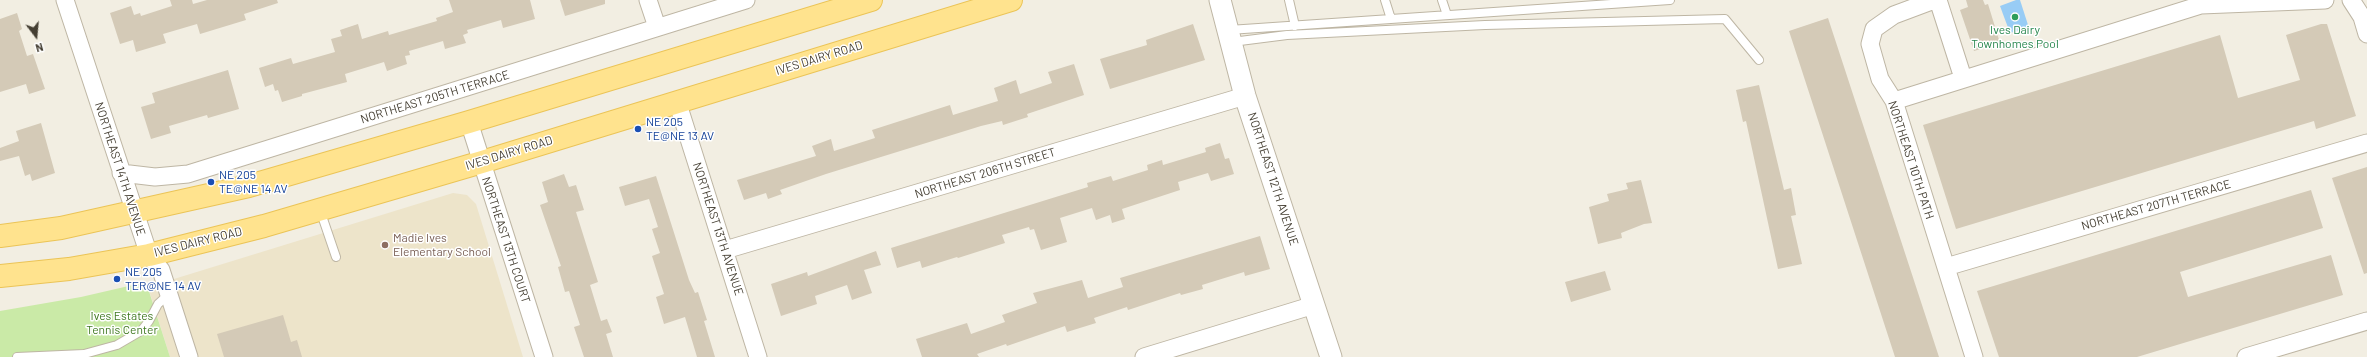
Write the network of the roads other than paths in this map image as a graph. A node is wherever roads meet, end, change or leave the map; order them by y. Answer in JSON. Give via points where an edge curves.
{"nodes":[{"id":1,"x":65,"y":0,"type":"edge"},
{"id":2,"x":648,"y":0,"type":"edge"},
{"id":3,"x":746,"y":0,"type":"edge"},
{"id":4,"x":871,"y":0,"type":"edge"},
{"id":5,"x":1011,"y":0,"type":"edge"},
{"id":6,"x":1220,"y":0,"type":"edge"},
{"id":7,"x":1289,"y":0,"type":"edge"},
{"id":8,"x":1385,"y":0,"type":"edge"},
{"id":9,"x":1442,"y":0,"type":"edge"},
{"id":10,"x":1670,"y":0,"type":"edge"},
{"id":11,"x":1934,"y":0,"type":"edge"},
{"id":12,"x":1938,"y":0,"type":"edge"},
{"id":13,"x":2325,"y":0,"type":"edge"},
{"id":14,"x":2351,"y":0,"type":"edge"},
{"id":15,"x":1915,"y":3,"type":"edge"},
{"id":16,"x":1447,"y":15,"type":"junction"},
{"id":17,"x":1391,"y":19,"type":"junction"},
{"id":18,"x":1295,"y":26,"type":"junction"},
{"id":19,"x":657,"y":27,"type":"junction"},
{"id":20,"x":2367,"y":34,"type":"edge"},
{"id":21,"x":1230,"y":36,"type":"junction"},
{"id":22,"x":1759,"y":60,"type":"dead end"},
{"id":23,"x":1964,"y":78,"type":"junction"},
{"id":24,"x":1245,"y":96,"type":"junction"},
{"id":25,"x":677,"y":101,"type":"junction"},
{"id":26,"x":1894,"y":101,"type":"junction"},
{"id":27,"x":469,"y":122,"type":"junction"},
{"id":28,"x":2367,"y":143,"type":"edge"},
{"id":29,"x":482,"y":162,"type":"junction"},
{"id":30,"x":121,"y":173,"type":"junction"},
{"id":31,"x":320,"y":209,"type":"junction"},
{"id":32,"x":134,"y":213,"type":"junction"},
{"id":33,"x":0,"y":236,"type":"edge"},
{"id":34,"x":725,"y":250,"type":"junction"},
{"id":35,"x":149,"y":255,"type":"junction"},
{"id":36,"x":336,"y":257,"type":"dead end"},
{"id":37,"x":1946,"y":267,"type":"junction"},
{"id":38,"x":0,"y":276,"type":"edge"},
{"id":39,"x":169,"y":294,"type":"junction"},
{"id":40,"x":1314,"y":305,"type":"junction"},
{"id":41,"x":2367,"y":321,"type":"edge"},
{"id":42,"x":17,"y":357,"type":"edge"},
{"id":43,"x":189,"y":357,"type":"edge"},
{"id":44,"x":544,"y":357,"type":"edge"},
{"id":45,"x":758,"y":357,"type":"edge"},
{"id":46,"x":1144,"y":357,"type":"edge"},
{"id":47,"x":1331,"y":357,"type":"edge"},
{"id":48,"x":1974,"y":357,"type":"edge"},
{"id":49,"x":2246,"y":357,"type":"edge"}],
"edges":[{"from":1,"to":30,"type":"street","name":"NORTHEAST 14TH AVENUE"},
{"from":2,"to":19,"type":"street"},
{"from":3,"to":19,"type":"street","name":"NORTHEAST 205TH TERRACE"},
{"from":4,"to":27,"type":"main road"},
{"from":5,"to":25,"type":"main road","name":"IVES DAIRY ROAD"},
{"from":6,"to":21,"type":"street","name":"NORTHEAST 12TH AVENUE"},
{"from":7,"to":18,"type":"lane"},
{"from":8,"to":17,"type":"lane"},
{"from":9,"to":16,"type":"lane"},
{"from":10,"to":16,"type":"lane"},
{"from":11,"to":15,"type":"street","name":"NORTHEAST 10TH PATH"},
{"from":12,"to":23,"type":"street"},
{"from":13,"to":23,"type":"street","via":[[2201,5]]},
{"from":14,"to":20,"type":"street","via":[[2362,16]]},
{"from":15,"to":26,"type":"street","name":"NORTHEAST 10TH PATH","via":[[1874,28],[1870,44],[1880,79]]},
{"from":16,"to":17,"type":"lane"},
{"from":17,"to":18,"type":"lane"},
{"from":18,"to":21,"type":"lane"},
{"from":19,"to":30,"type":"street","name":"NORTHEAST 205TH TERRACE","via":[[188,174],[155,177]]},
{"from":21,"to":22,"type":"lane","via":[[1484,25],[1725,19]]},
{"from":21,"to":24,"type":"street","name":"NORTHEAST 12TH AVENUE"},
{"from":23,"to":26,"type":"street"},
{"from":24,"to":34,"type":"street","name":"NORTHEAST 206TH STREET"},
{"from":24,"to":40,"type":"street","name":"NORTHEAST 12TH AVENUE"},
{"from":25,"to":29,"type":"main road","name":"IVES DAIRY ROAD"},
{"from":25,"to":34,"type":"street","name":"NORTHEAST 13TH AVENUE"},
{"from":26,"to":37,"type":"street","name":"NORTHEAST 10TH PATH"},
{"from":27,"to":29,"type":"street","name":"NORTHEAST 13TH COURT"},
{"from":27,"to":32,"type":"main road","via":[[249,186]]},
{"from":28,"to":37,"type":"street","name":"NORTHEAST 207TH TERRACE"},
{"from":29,"to":31,"type":"main road","name":"IVES DAIRY ROAD"},
{"from":29,"to":44,"type":"street","name":"NORTHEAST 13TH COURT"},
{"from":30,"to":32,"type":"street","name":"NORTHEAST 14TH AVENUE"},
{"from":31,"to":35,"type":"main road","name":"IVES DAIRY ROAD"},
{"from":31,"to":36,"type":"lane"},
{"from":32,"to":33,"type":"main road","via":[[61,228]]},
{"from":32,"to":35,"type":"street","name":"NORTHEAST 14TH AVENUE"},
{"from":34,"to":45,"type":"street","name":"NORTHEAST 13TH AVENUE"},
{"from":35,"to":38,"type":"main road","name":"IVES DAIRY ROAD","via":[[69,269]]},
{"from":35,"to":39,"type":"street","name":"NORTHEAST 14TH AVENUE","via":[[161,270]]},
{"from":37,"to":48,"type":"street","name":"NORTHEAST 10TH PATH"},
{"from":39,"to":42,"type":"lane","via":[[158,304],[141,331],[117,345],[84,354]]},
{"from":39,"to":43,"type":"street","name":"NORTHEAST 14TH AVENUE"},
{"from":40,"to":46,"type":"street"},
{"from":40,"to":47,"type":"street","name":"NORTHEAST 12TH AVENUE"},
{"from":41,"to":49,"type":"street"}]}
